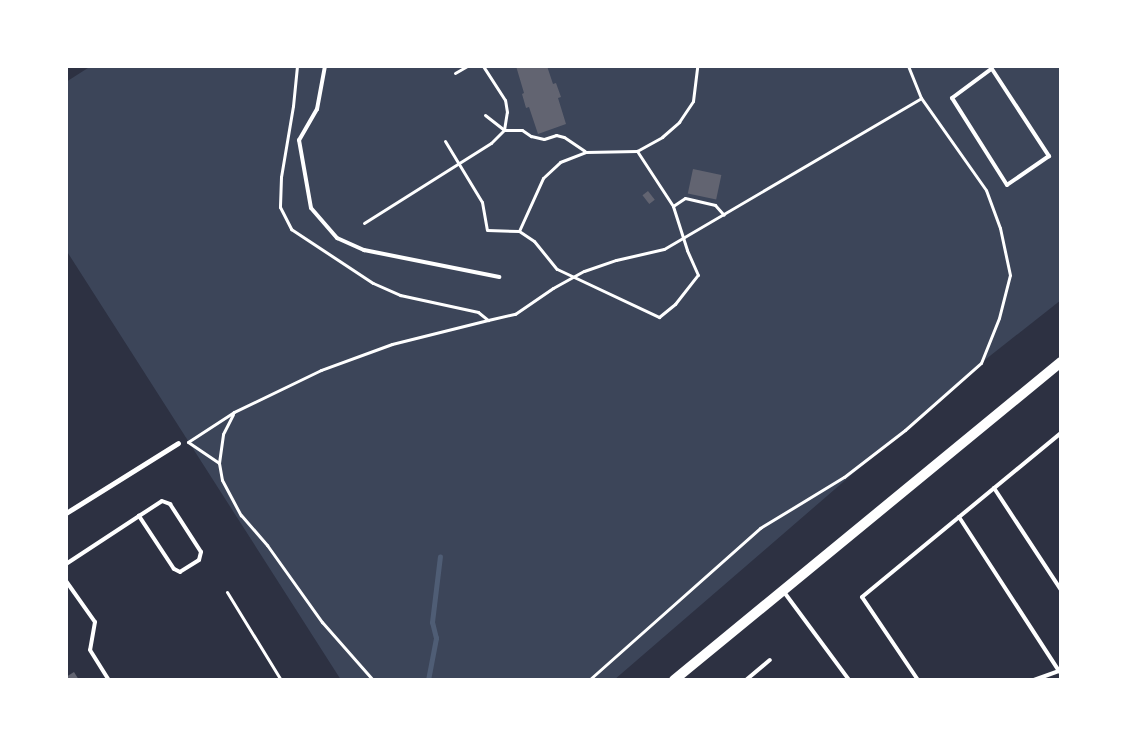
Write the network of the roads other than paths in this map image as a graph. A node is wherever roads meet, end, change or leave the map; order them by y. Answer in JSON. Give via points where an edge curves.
{"nodes":[{"id":1,"x":325,"y":66,"type":"edge"},
{"id":2,"x":990,"y":68,"type":"edge"},
{"id":3,"x":498,"y":278,"type":"dead end"},
{"id":4,"x":1061,"y":362,"type":"edge"},
{"id":5,"x":1061,"y":433,"type":"edge"},
{"id":6,"x":178,"y":443,"type":"dead end"},
{"id":7,"x":994,"y":488,"type":"junction"},
{"id":8,"x":66,"y":513,"type":"edge"},
{"id":9,"x":139,"y":516,"type":"junction"},
{"id":10,"x":959,"y":517,"type":"junction"},
{"id":11,"x":66,"y":564,"type":"edge"},
{"id":12,"x":66,"y":581,"type":"edge"},
{"id":13,"x":783,"y":590,"type":"junction"},
{"id":14,"x":1061,"y":590,"type":"edge"},
{"id":15,"x":770,"y":660,"type":"dead end"},
{"id":16,"x":1060,"y":670,"type":"edge"},
{"id":17,"x":109,"y":680,"type":"edge"},
{"id":18,"x":674,"y":680,"type":"edge"},
{"id":19,"x":746,"y":680,"type":"edge"},
{"id":20,"x":850,"y":680,"type":"edge"},
{"id":21,"x":918,"y":680,"type":"edge"},
{"id":22,"x":1034,"y":680,"type":"edge"}],
"edges":[{"from":1,"to":3,"type":"lane","via":[[317,109],[300,140],[312,208],[337,238],[364,250]]},
{"from":2,"to":2,"type":"lane","via":[[1049,156],[1007,185],[952,98]]},
{"from":4,"to":13,"type":"main road"},
{"from":5,"to":7,"type":"lane"},
{"from":6,"to":8,"type":"street"},
{"from":7,"to":10,"type":"lane"},
{"from":7,"to":14,"type":"lane"},
{"from":9,"to":9,"type":"lane","via":[[162,502],[170,504],[201,552],[199,560],[180,572],[174,569]]},
{"from":9,"to":11,"type":"lane"},
{"from":10,"to":16,"type":"lane"},
{"from":10,"to":21,"type":"lane","via":[[862,597]]},
{"from":12,"to":17,"type":"lane","via":[[95,622],[90,650]]},
{"from":13,"to":18,"type":"main road"},
{"from":13,"to":20,"type":"lane"},
{"from":15,"to":19,"type":"lane"},
{"from":16,"to":22,"type":"lane"}]}
